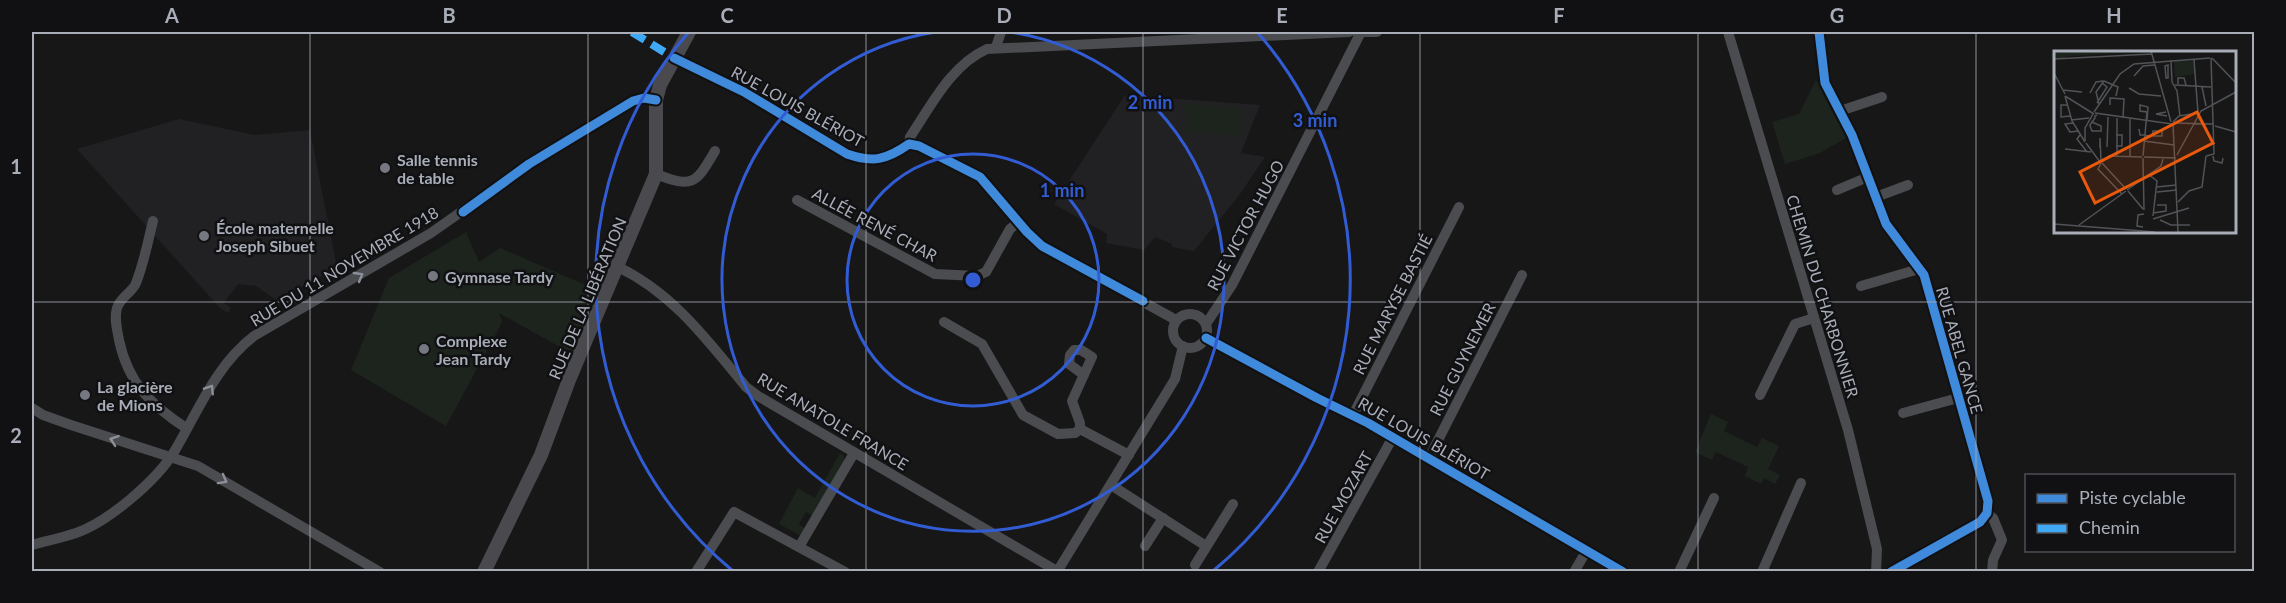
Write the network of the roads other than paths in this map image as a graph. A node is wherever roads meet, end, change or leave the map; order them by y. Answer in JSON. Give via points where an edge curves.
{"nodes":[{"id":1,"x":689,"y":32,"type":"edge"},
{"id":2,"x":1001,"y":32,"type":"edge"},
{"id":3,"x":1350,"y":32,"type":"edge"},
{"id":4,"x":1361,"y":32,"type":"edge"},
{"id":5,"x":1377,"y":32,"type":"edge"},
{"id":6,"x":1728,"y":32,"type":"edge"},
{"id":7,"x":1819,"y":32,"type":"edge"},
{"id":8,"x":1251,"y":33,"type":"edge"},
{"id":9,"x":996,"y":47,"type":"junction"},
{"id":10,"x":674,"y":58,"type":"junction"},
{"id":11,"x":1882,"y":97,"type":"dead end"},
{"id":12,"x":656,"y":100,"type":"junction"},
{"id":13,"x":1840,"y":111,"type":"junction"},
{"id":14,"x":909,"y":144,"type":"junction"},
{"id":15,"x":715,"y":151,"type":"dead end"},
{"id":16,"x":656,"y":174,"type":"junction"},
{"id":17,"x":1868,"y":177,"type":"junction"},
{"id":18,"x":1908,"y":186,"type":"dead end"},
{"id":19,"x":1837,"y":190,"type":"dead end"},
{"id":20,"x":1876,"y":197,"type":"junction"},
{"id":21,"x":797,"y":200,"type":"dead end"},
{"id":22,"x":1459,"y":207,"type":"dead end"},
{"id":23,"x":153,"y":221,"type":"dead end"},
{"id":24,"x":1018,"y":222,"type":"junction"},
{"id":25,"x":618,"y":267,"type":"junction"},
{"id":26,"x":1919,"y":269,"type":"junction"},
{"id":27,"x":1521,"y":275,"type":"dead end"},
{"id":28,"x":1861,"y":286,"type":"dead end"},
{"id":29,"x":1219,"y":304,"type":"junction"},
{"id":30,"x":1197,"y":314,"type":"junction"},
{"id":31,"x":1814,"y":318,"type":"junction"},
{"id":32,"x":1176,"y":321,"type":"junction"},
{"id":33,"x":944,"y":322,"type":"dead end"},
{"id":34,"x":1206,"y":324,"type":"junction"},
{"id":35,"x":1206,"y":338,"type":"junction"},
{"id":36,"x":1183,"y":346,"type":"junction"},
{"id":37,"x":1084,"y":375,"type":"dead end"},
{"id":38,"x":1760,"y":395,"type":"dead end"},
{"id":39,"x":1958,"y":398,"type":"junction"},
{"id":40,"x":32,"y":408,"type":"edge"},
{"id":41,"x":1903,"y":413,"type":"dead end"},
{"id":42,"x":1353,"y":414,"type":"junction"},
{"id":43,"x":186,"y":428,"type":"junction"},
{"id":44,"x":1080,"y":429,"type":"junction"},
{"id":45,"x":1393,"y":437,"type":"junction"},
{"id":46,"x":854,"y":453,"type":"junction"},
{"id":47,"x":1129,"y":455,"type":"junction"},
{"id":48,"x":170,"y":458,"type":"junction"},
{"id":49,"x":1429,"y":458,"type":"junction"},
{"id":50,"x":1801,"y":483,"type":"dead end"},
{"id":51,"x":1111,"y":485,"type":"junction"},
{"id":52,"x":1714,"y":498,"type":"dead end"},
{"id":53,"x":1233,"y":504,"type":"dead end"},
{"id":54,"x":1987,"y":513,"type":"junction"},
{"id":55,"x":1163,"y":518,"type":"junction"},
{"id":56,"x":32,"y":544,"type":"edge"},
{"id":57,"x":1145,"y":546,"type":"dead end"},
{"id":58,"x":1206,"y":546,"type":"junction"},
{"id":59,"x":799,"y":547,"type":"junction"},
{"id":60,"x":1587,"y":550,"type":"junction"},
{"id":61,"x":1195,"y":565,"type":"dead end"},
{"id":62,"x":1057,"y":571,"type":"edge"},
{"id":63,"x":380,"y":572,"type":"edge"},
{"id":64,"x":484,"y":572,"type":"edge"},
{"id":65,"x":696,"y":572,"type":"edge"},
{"id":66,"x":845,"y":572,"type":"edge"},
{"id":67,"x":1318,"y":572,"type":"edge"},
{"id":68,"x":1574,"y":572,"type":"edge"},
{"id":69,"x":1623,"y":572,"type":"edge"},
{"id":70,"x":1679,"y":572,"type":"edge"},
{"id":71,"x":1762,"y":572,"type":"edge"},
{"id":72,"x":1876,"y":572,"type":"edge"},
{"id":73,"x":1891,"y":572,"type":"edge"},
{"id":74,"x":1992,"y":572,"type":"edge"}],
"edges":[{"from":1,"to":10,"type":"main road","name":"RUE DE LA LIBÉRATION"},
{"from":2,"to":9,"type":"street"},
{"from":3,"to":4,"type":"street"},
{"from":3,"to":8,"type":"street"},
{"from":4,"to":5,"type":"street"},
{"from":4,"to":29,"type":"street","name":"RUE VICTOR HUGO"},
{"from":6,"to":31,"type":"street","name":"CHEMIN DU CHARBONNIER"},
{"from":7,"to":13,"type":"street","name":"RUE ABEL GANCE","via":[[1825,83]]},
{"from":8,"to":9,"type":"street"},
{"from":9,"to":14,"type":"street","via":[[975,54],[954,73]]},
{"from":10,"to":12,"type":"main road","name":"RUE DE LA LIBÉRATION"},
{"from":10,"to":14,"type":"street","name":"RUE LOUIS BLÉRIOT","via":[[744,92],[861,159],[890,156]]},
{"from":11,"to":13,"type":"street"},
{"from":12,"to":16,"type":"main road","name":"RUE DE LA LIBÉRATION"},
{"from":43,"to":12,"type":"street","name":"RUE DU 11 NOVEMBRE 1918","one_way":true,"via":[[236,352],[254,336],[431,233],[529,164],[633,101]]},
{"from":13,"to":17,"type":"street","name":"RUE ABEL GANCE"},
{"from":14,"to":24,"type":"street","via":[[980,177]]},
{"from":15,"to":16,"type":"street","via":[[700,177],[676,182]]},
{"from":16,"to":25,"type":"main road","name":"RUE DE LA LIBÉRATION"},
{"from":17,"to":19,"type":"street"},
{"from":17,"to":20,"type":"street","name":"RUE ABEL GANCE"},
{"from":18,"to":20,"type":"street"},
{"from":20,"to":26,"type":"street","name":"RUE ABEL GANCE","via":[[1886,224]]},
{"from":21,"to":24,"type":"street","name":"ALLÉE RENÉ CHAR","via":[[935,274],[977,276],[986,272]]},
{"from":22,"to":42,"type":"street","name":"RUE MARYSE BASTIÉ"},
{"from":23,"to":43,"type":"street","via":[[135,286],[122,298],[116,322],[122,355],[142,392],[153,405]]},
{"from":24,"to":32,"type":"street","via":[[1042,246]]},
{"from":25,"to":46,"type":"street","name":"RUE ANATOLE FRANCE","via":[[675,305],[746,387]]},
{"from":25,"to":64,"type":"main road","name":"RUE DE LA LIBÉRATION","via":[[541,455]]},
{"from":26,"to":28,"type":"street","name":"RUE ABEL GANCE"},
{"from":26,"to":39,"type":"street","name":"RUE ABEL GANCE","via":[[1924,275]]},
{"from":27,"to":49,"type":"street","name":"RUE GUYNEMER"},
{"from":29,"to":30,"type":"street","name":"RUE VICTOR HUGO"},
{"from":29,"to":34,"type":"street","name":"RUE VICTOR HUGO"},
{"from":30,"to":32,"type":"street","via":[[1189,313]]},
{"from":30,"to":34,"type":"street"},
{"from":31,"to":38,"type":"street","via":[[1795,324]]},
{"from":31,"to":72,"type":"street","name":"CHEMIN DU CHARBONNIER","via":[[1870,515],[1877,549]]},
{"from":32,"to":36,"type":"street","via":[[1174,335]]},
{"from":33,"to":44,"type":"street","via":[[982,344],[1023,415],[1058,434]]},
{"from":34,"to":35,"type":"street"},
{"from":35,"to":36,"type":"street","via":[[1192,348]]},
{"from":35,"to":42,"type":"street","name":"RUE LOUIS BLÉRIOT"},
{"from":36,"to":47,"type":"street","via":[[1175,379]]},
{"from":37,"to":44,"type":"street","via":[[1072,401]]},
{"from":39,"to":41,"type":"street","name":"RUE ABEL GANCE"},
{"from":39,"to":54,"type":"street","name":"RUE ABEL GANCE","via":[[1988,501]]},
{"from":48,"to":40,"type":"street","one_way":true,"via":[[70,425]]},
{"from":42,"to":45,"type":"street","name":"RUE LOUIS BLÉRIOT"},
{"from":43,"to":48,"type":"street","name":"RUE DU 11 NOVEMBRE 1918"},
{"from":44,"to":47,"type":"street"},
{"from":45,"to":49,"type":"street","name":"RUE LOUIS BLÉRIOT"},
{"from":45,"to":67,"type":"street","name":"RUE MOZART"},
{"from":46,"to":59,"type":"street"},
{"from":46,"to":62,"type":"street","name":"RUE ANATOLE FRANCE"},
{"from":47,"to":51,"type":"street"},
{"from":48,"to":56,"type":"street","name":"RUE DU 11 NOVEMBRE 1918","via":[[140,492],[96,524]]},
{"from":48,"to":63,"type":"street","one_way":true,"via":[[198,466],[226,481]]},
{"from":49,"to":60,"type":"street","name":"RUE LOUIS BLÉRIOT"},
{"from":50,"to":71,"type":"street"},
{"from":51,"to":55,"type":"street"},
{"from":51,"to":62,"type":"street"},
{"from":52,"to":70,"type":"street"},
{"from":53,"to":58,"type":"street"},
{"from":54,"to":73,"type":"street","via":[[1980,522]]},
{"from":54,"to":74,"type":"street","via":[[2002,540]]},
{"from":55,"to":57,"type":"street"},
{"from":55,"to":58,"type":"street"},
{"from":58,"to":61,"type":"street"},
{"from":59,"to":65,"type":"street","via":[[734,512]]},
{"from":59,"to":66,"type":"street"},
{"from":60,"to":68,"type":"street"},
{"from":60,"to":69,"type":"street","name":"RUE LOUIS BLÉRIOT"}]}
